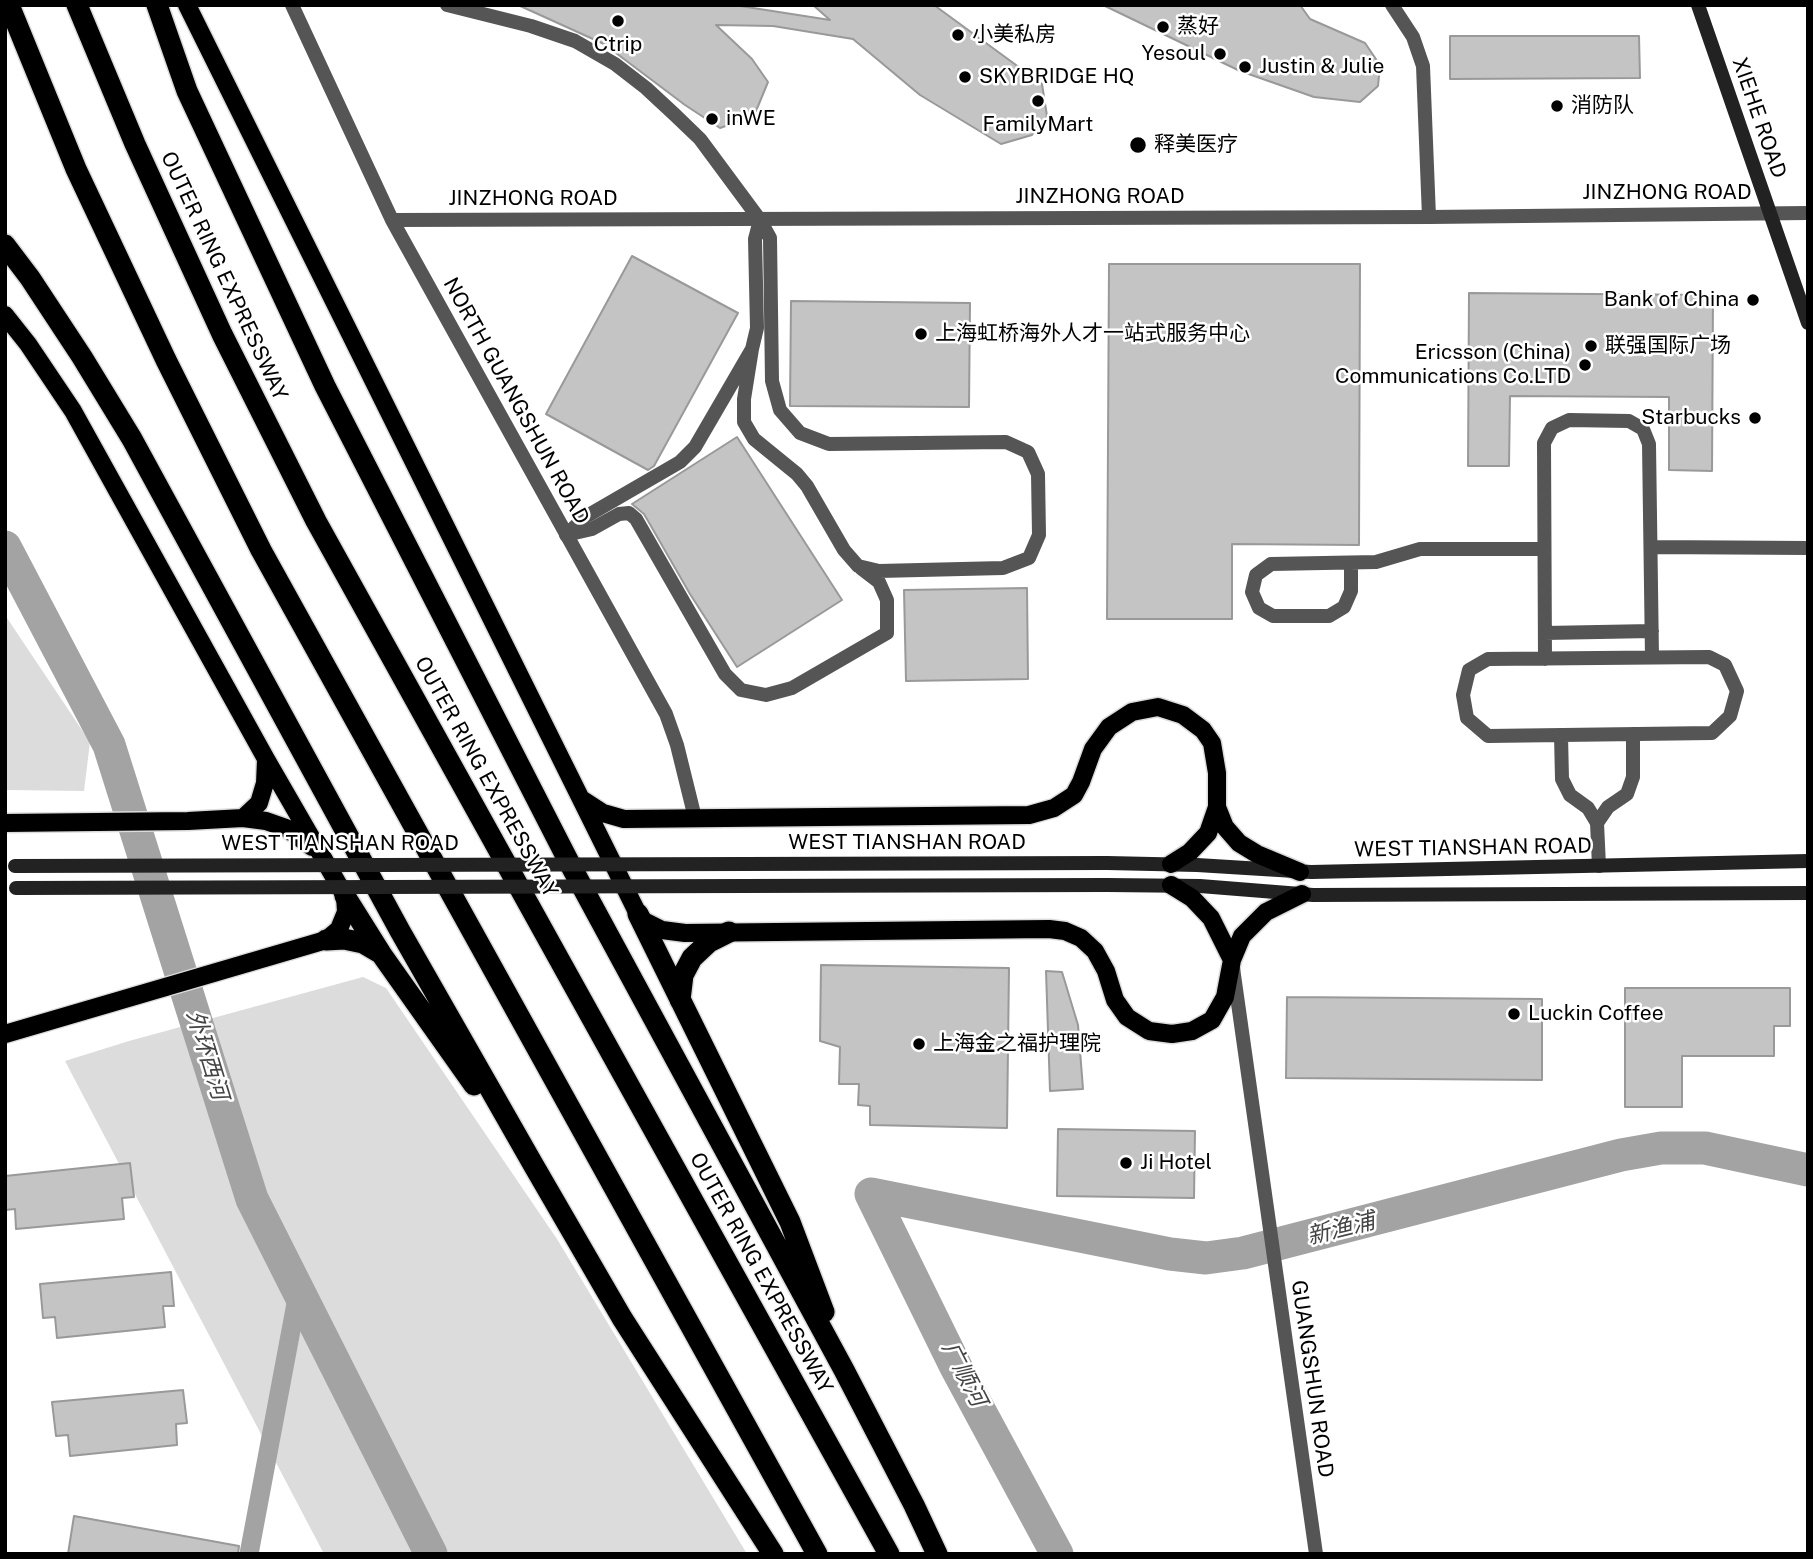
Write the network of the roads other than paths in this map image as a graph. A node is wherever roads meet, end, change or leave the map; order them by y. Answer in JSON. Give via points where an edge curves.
{"nodes":[{"id":1,"x":9,"y":5,"type":"edge"},
{"id":2,"x":77,"y":5,"type":"edge"},
{"id":3,"x":157,"y":5,"type":"edge"},
{"id":4,"x":187,"y":5,"type":"edge"},
{"id":5,"x":292,"y":5,"type":"edge"},
{"id":6,"x":447,"y":5,"type":"edge"},
{"id":7,"x":1392,"y":5,"type":"edge"},
{"id":8,"x":1699,"y":5,"type":"edge"},
{"id":9,"x":1808,"y":213,"type":"edge"},
{"id":10,"x":1771,"y":214,"type":"junction"},
{"id":11,"x":1429,"y":217,"type":"junction"},
{"id":12,"x":392,"y":220,"type":"junction"},
{"id":13,"x":760,"y":220,"type":"junction"},
{"id":14,"x":5,"y":245,"type":"edge"},
{"id":15,"x":5,"y":316,"type":"edge"},
{"id":16,"x":1808,"y":323,"type":"edge"},
{"id":17,"x":752,"y":349,"type":"junction"},
{"id":18,"x":566,"y":535,"type":"junction"},
{"id":19,"x":1651,"y":547,"type":"junction"},
{"id":20,"x":1808,"y":548,"type":"edge"},
{"id":21,"x":1544,"y":549,"type":"junction"},
{"id":22,"x":1351,"y":564,"type":"junction"},
{"id":23,"x":858,"y":566,"type":"junction"},
{"id":24,"x":1652,"y":631,"type":"junction"},
{"id":25,"x":1545,"y":633,"type":"junction"},
{"id":26,"x":1652,"y":657,"type":"junction"},
{"id":27,"x":1545,"y":659,"type":"junction"},
{"id":28,"x":1633,"y":734,"type":"junction"},
{"id":29,"x":1560,"y":735,"type":"junction"},
{"id":30,"x":266,"y":759,"type":"junction"},
{"id":31,"x":579,"y":795,"type":"junction"},
{"id":32,"x":1217,"y":807,"type":"junction"},
{"id":33,"x":243,"y":818,"type":"junction"},
{"id":34,"x":695,"y":818,"type":"junction"},
{"id":35,"x":624,"y":819,"type":"junction"},
{"id":36,"x":13,"y":823,"type":"edge"},
{"id":37,"x":1597,"y":823,"type":"junction"},
{"id":38,"x":602,"y":842,"type":"junction"},
{"id":39,"x":322,"y":856,"type":"junction"},
{"id":40,"x":1808,"y":861,"type":"edge"},
{"id":41,"x":1171,"y":864,"type":"junction"},
{"id":42,"x":10,"y":866,"type":"edge"},
{"id":43,"x":1599,"y":866,"type":"junction"},
{"id":44,"x":1300,"y":872,"type":"junction"},
{"id":45,"x":1171,"y":885,"type":"junction"},
{"id":46,"x":11,"y":889,"type":"edge"},
{"id":47,"x":1808,"y":893,"type":"edge"},
{"id":48,"x":1302,"y":894,"type":"junction"},
{"id":49,"x":345,"y":896,"type":"junction"},
{"id":50,"x":638,"y":914,"type":"junction"},
{"id":51,"x":729,"y":932,"type":"junction"},
{"id":52,"x":326,"y":940,"type":"junction"},
{"id":53,"x":382,"y":955,"type":"junction"},
{"id":54,"x":1232,"y":960,"type":"junction"},
{"id":55,"x":680,"y":1000,"type":"junction"},
{"id":56,"x":5,"y":1034,"type":"edge"},
{"id":57,"x":534,"y":1166,"type":"junction"},
{"id":58,"x":844,"y":1370,"type":"junction"},
{"id":59,"x":773,"y":1554,"type":"edge"},
{"id":60,"x":817,"y":1554,"type":"edge"},
{"id":61,"x":889,"y":1554,"type":"edge"},
{"id":62,"x":937,"y":1554,"type":"edge"},
{"id":63,"x":1316,"y":1554,"type":"edge"}],
"edges":[{"from":1,"to":60,"type":"highway","via":[[76,169],[261,550]]},
{"from":2,"to":61,"type":"highway","name":"OUTER RING EXPRESSWAY","via":[[222,334],[316,521]]},
{"from":3,"to":58,"type":"highway","via":[[187,91],[324,386],[572,867]]},
{"from":4,"to":31,"type":"main road"},
{"from":5,"to":12,"type":"street","name":"NORTH GUANGSHUN ROAD"},
{"from":6,"to":13,"type":"street","via":[[575,41],[615,64],[699,139]]},
{"from":7,"to":11,"type":"street","via":[[1413,37],[1423,66]]},
{"from":8,"to":10,"type":"main road","name":"XIEHE ROAD"},
{"from":9,"to":10,"type":"street","name":"JINZHONG ROAD"},
{"from":10,"to":11,"type":"street","name":"JINZHONG ROAD"},
{"from":10,"to":16,"type":"main road","name":"XIEHE ROAD"},
{"from":11,"to":13,"type":"street","name":"JINZHONG ROAD"},
{"from":12,"to":13,"type":"street","name":"JINZHONG ROAD"},
{"from":12,"to":18,"type":"street","name":"NORTH GUANGSHUN ROAD"},
{"from":13,"to":17,"type":"street","via":[[755,239],[757,328]]},
{"from":13,"to":23,"type":"street","via":[[770,238],[772,381],[780,410],[800,433],[829,444],[1006,442],[1028,452],[1038,474],[1039,535],[1029,558],[1003,568],[879,571]]},
{"from":14,"to":57,"type":"highway","via":[[132,439],[400,931]]},
{"from":15,"to":30,"type":"main road","via":[[73,411]]},
{"from":17,"to":18,"type":"street","via":[[695,447],[680,462],[585,517]]},
{"from":17,"to":23,"type":"street","via":[[744,422],[754,439],[807,486]]},
{"from":18,"to":23,"type":"street","via":[[629,513],[725,674],[741,690],[766,695],[792,688],[887,633],[887,600],[879,582]]},
{"from":18,"to":34,"type":"street","name":"NORTH GUANGSHUN ROAD","via":[[666,714]]},
{"from":19,"to":20,"type":"street"},
{"from":19,"to":21,"type":"street","via":[[1649,444],[1643,429],[1629,421],[1569,420],[1552,428],[1544,443]]},
{"from":19,"to":24,"type":"street"},
{"from":21,"to":22,"type":"street","via":[[1420,549]]},
{"from":21,"to":25,"type":"street"},
{"from":22,"to":22,"type":"street","via":[[1271,564],[1256,575],[1252,592],[1259,608],[1273,616],[1329,616],[1348,599]]},
{"from":24,"to":25,"type":"street"},
{"from":24,"to":26,"type":"street"},
{"from":25,"to":27,"type":"street"},
{"from":26,"to":27,"type":"street"},
{"from":26,"to":28,"type":"street","via":[[1709,657],[1725,665],[1737,691],[1731,716],[1712,733]]},
{"from":27,"to":29,"type":"street","via":[[1488,659],[1469,670],[1463,695],[1467,718],[1488,736]]},
{"from":28,"to":29,"type":"street"},
{"from":28,"to":37,"type":"street","via":[[1633,777],[1627,794],[1608,807]]},
{"from":29,"to":37,"type":"street","via":[[1562,779],[1570,795],[1588,808]]},
{"from":30,"to":33,"type":"main road","via":[[259,803]]},
{"from":30,"to":39,"type":"main road"},
{"from":31,"to":35,"type":"main road","via":[[603,813]]},
{"from":31,"to":38,"type":"main road"},
{"from":32,"to":34,"type":"main road","via":[[1216,762],[1206,733],[1183,715],[1150,707],[1109,727],[1093,749],[1073,795],[1036,814]]},
{"from":32,"to":41,"type":"main road","via":[[1203,840]]},
{"from":32,"to":44,"type":"main road","via":[[1225,827],[1239,843]]},
{"from":33,"to":36,"type":"main road"},
{"from":33,"to":39,"type":"main road","via":[[286,828]]},
{"from":34,"to":35,"type":"main road"},
{"from":35,"to":38,"type":"main road","via":[[606,825]]},
{"from":37,"to":43,"type":"street"},
{"from":38,"to":50,"type":"main road"},
{"from":39,"to":49,"type":"main road"},
{"from":40,"to":43,"type":"main road","name":"WEST TIANSHAN ROAD"},
{"from":41,"to":42,"type":"main road","name":"WEST TIANSHAN ROAD","bridge":true},
{"from":41,"to":44,"type":"main road","name":"WEST TIANSHAN ROAD"},
{"from":43,"to":44,"type":"main road","name":"WEST TIANSHAN ROAD"},
{"from":45,"to":46,"type":"main road","name":"WEST TIANSHAN ROAD","bridge":true},
{"from":45,"to":48,"type":"main road","name":"WEST TIANSHAN ROAD"},
{"from":45,"to":54,"type":"main road","via":[[1211,918]]},
{"from":47,"to":48,"type":"main road","name":"WEST TIANSHAN ROAD"},
{"from":48,"to":54,"type":"main road","via":[[1258,919],[1242,936]]},
{"from":49,"to":52,"type":"main road","via":[[346,912],[339,929]]},
{"from":49,"to":53,"type":"highway"},
{"from":50,"to":51,"type":"main road","via":[[662,930]]},
{"from":50,"to":55,"type":"highway"},
{"from":51,"to":54,"type":"main road","via":[[1065,931],[1095,951],[1127,1017],[1145,1029],[1167,1034],[1192,1031],[1212,1020],[1225,998]]},
{"from":51,"to":55,"type":"highway","via":[[692,958],[683,975]]},
{"from":52,"to":53,"type":"highway","via":[[363,943]]},
{"from":52,"to":56,"type":"main road"},
{"from":53,"to":57,"type":"highway"},
{"from":54,"to":63,"type":"street","name":"GUANGSHUN ROAD"},
{"from":55,"to":58,"type":"highway","via":[[790,1222]]},
{"from":57,"to":59,"type":"highway","via":[[622,1318]]},
{"from":58,"to":62,"type":"highway"}]}
